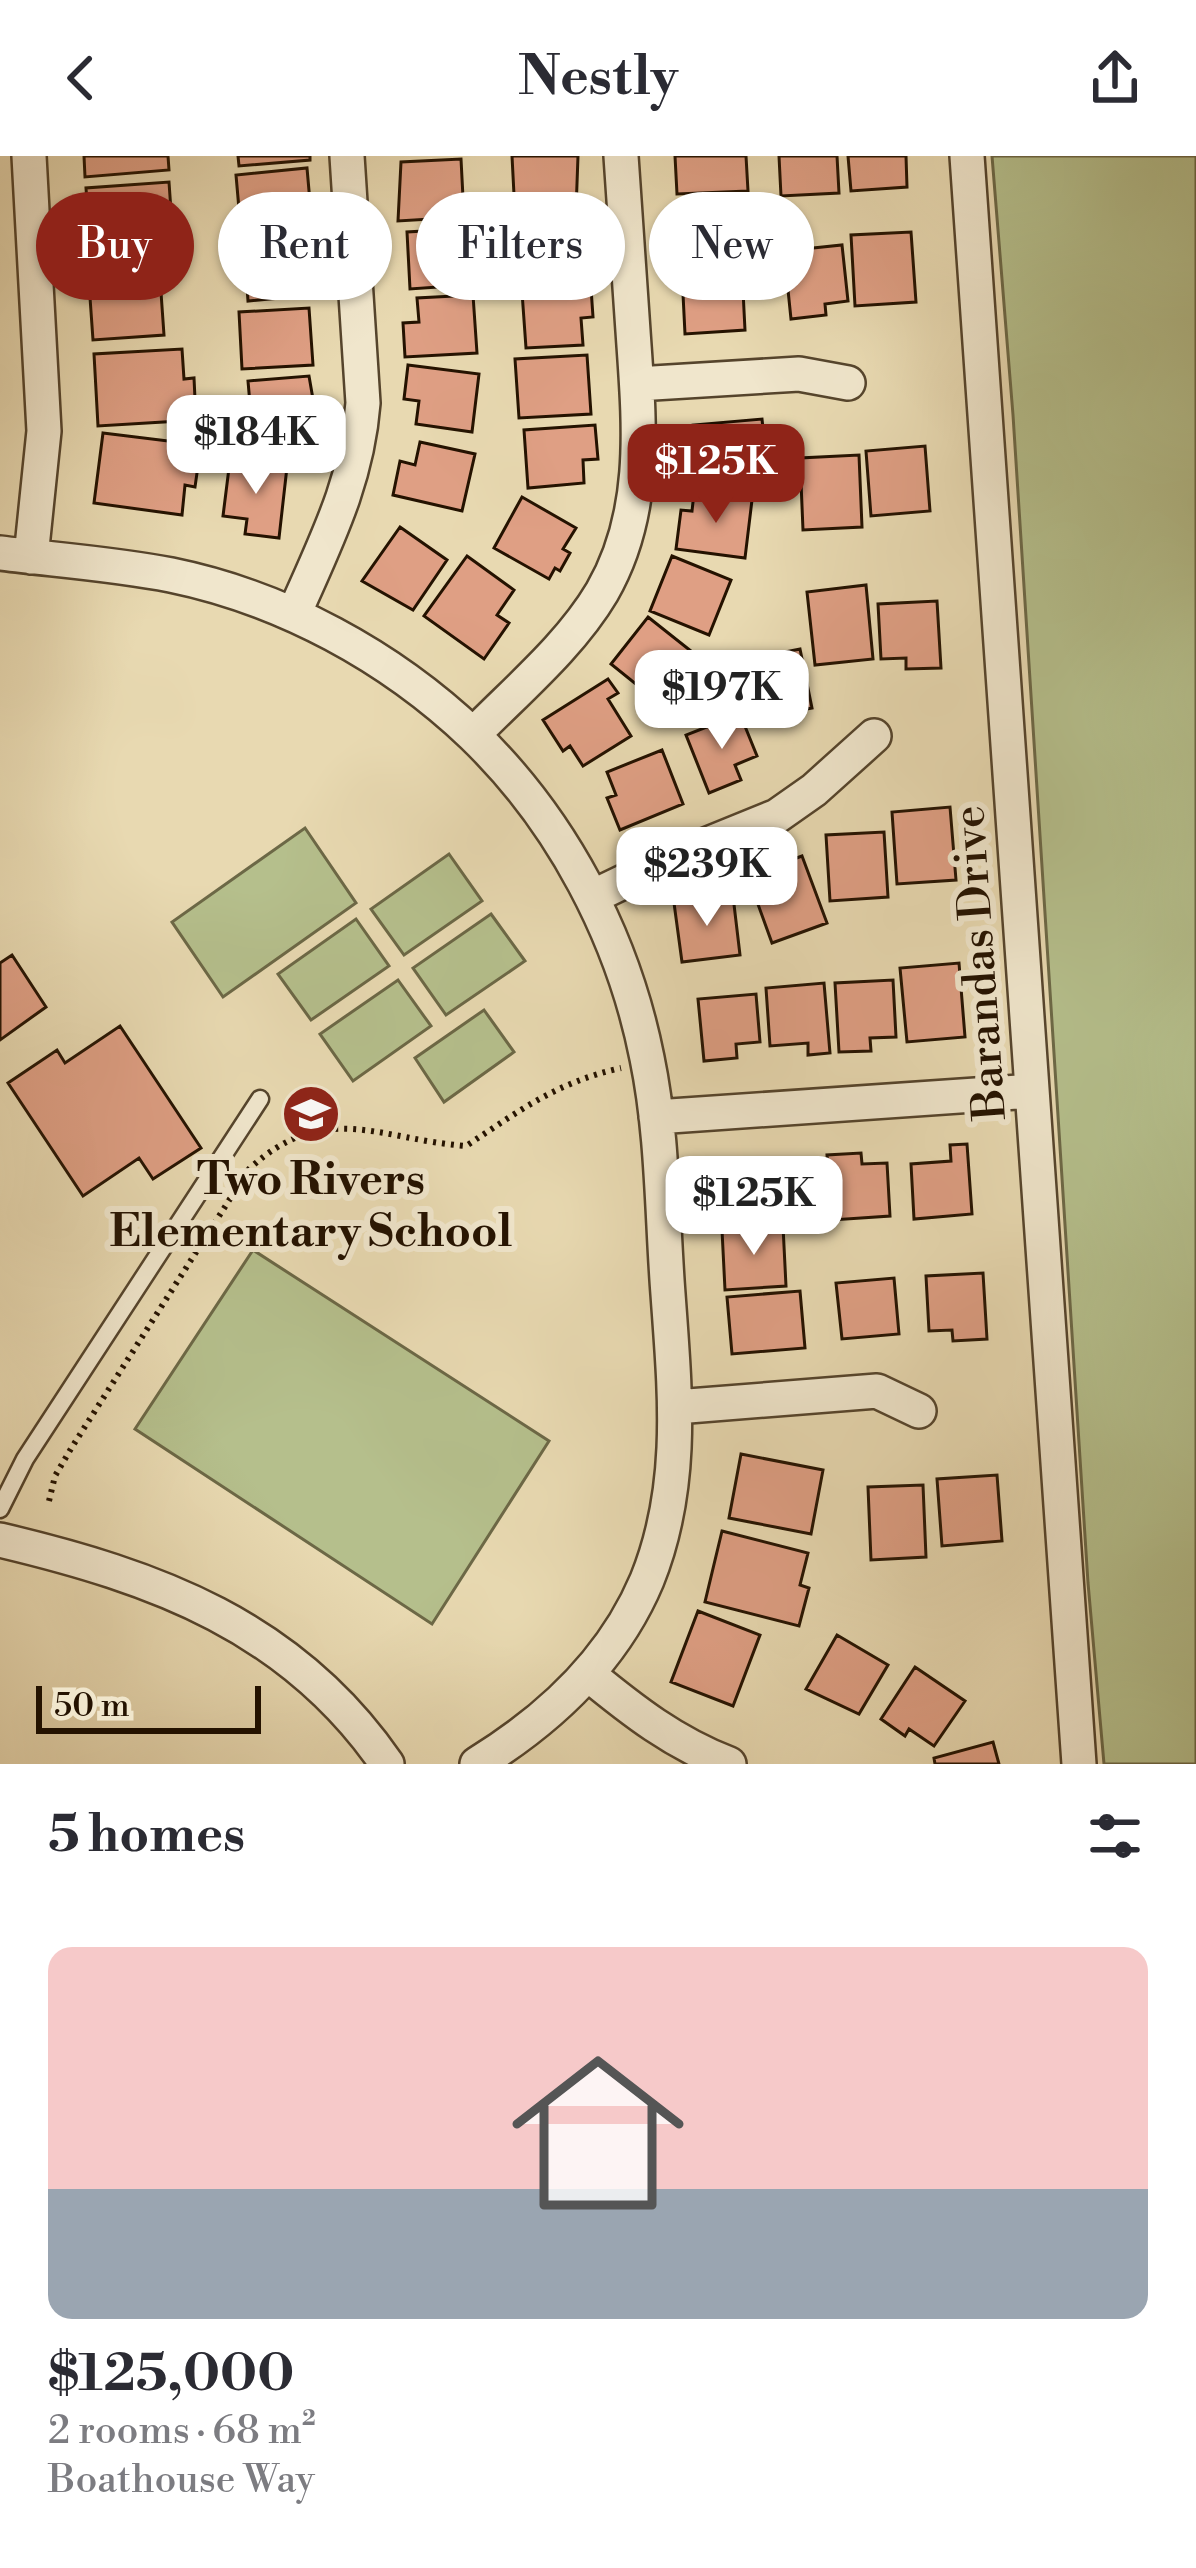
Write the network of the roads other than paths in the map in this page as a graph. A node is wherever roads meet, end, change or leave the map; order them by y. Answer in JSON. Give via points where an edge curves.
{"nodes":[{"id":1,"x":28,"y":156,"type":"edge"},
{"id":2,"x":346,"y":156,"type":"edge"},
{"id":3,"x":621,"y":156,"type":"edge"},
{"id":4,"x":967,"y":156,"type":"edge"},
{"id":5,"x":848,"y":383,"type":"dead end"},
{"id":6,"x":637,"y":384,"type":"junction"},
{"id":7,"x":16,"y":555,"type":"edge"},
{"id":8,"x":294,"y":614,"type":"junction"},
{"id":9,"x":473,"y":736,"type":"junction"},
{"id":10,"x":874,"y":736,"type":"dead end"},
{"id":11,"x":592,"y":897,"type":"junction"},
{"id":12,"x":1032,"y":1091,"type":"junction"},
{"id":13,"x":260,"y":1100,"type":"dead end"},
{"id":14,"x":656,"y":1117,"type":"junction"},
{"id":15,"x":676,"y":1407,"type":"junction"},
{"id":16,"x":920,"y":1411,"type":"dead end"},
{"id":17,"x":0,"y":1509,"type":"edge"},
{"id":18,"x":0,"y":1540,"type":"edge"},
{"id":19,"x":589,"y":1674,"type":"junction"},
{"id":20,"x":387,"y":1764,"type":"edge"},
{"id":21,"x":477,"y":1764,"type":"edge"},
{"id":22,"x":729,"y":1764,"type":"edge"},
{"id":23,"x":1079,"y":1764,"type":"edge"}],
"edges":[{"from":1,"to":7,"type":"street","via":[[44,431]]},
{"from":2,"to":8,"type":"street","via":[[360,442]]},
{"from":3,"to":6,"type":"street"},
{"from":4,"to":12,"type":"street","name":"Barandas Drive"},
{"from":5,"to":6,"type":"street","via":[[799,374]]},
{"from":6,"to":9,"type":"street","via":[[634,509],[602,591]]},
{"from":7,"to":8,"type":"street","via":[[173,575]]},
{"from":8,"to":9,"type":"street","via":[[379,661]]},
{"from":9,"to":11,"type":"street","via":[[554,832]]},
{"from":10,"to":11,"type":"street","via":[[777,816]]},
{"from":11,"to":14,"type":"street","via":[[628,986]]},
{"from":12,"to":14,"type":"street"},
{"from":12,"to":23,"type":"street","name":"Barandas Drive"},
{"from":13,"to":17,"type":"lane"},
{"from":14,"to":15,"type":"street"},
{"from":15,"to":16,"type":"street","via":[[877,1391]]},
{"from":15,"to":19,"type":"street","via":[[675,1476],[663,1533],[646,1583]]},
{"from":18,"to":20,"type":"street","via":[[94,1562],[209,1608],[288,1660]]},
{"from":19,"to":21,"type":"street","via":[[555,1710]]},
{"from":19,"to":22,"type":"street","via":[[650,1724]]}]}
